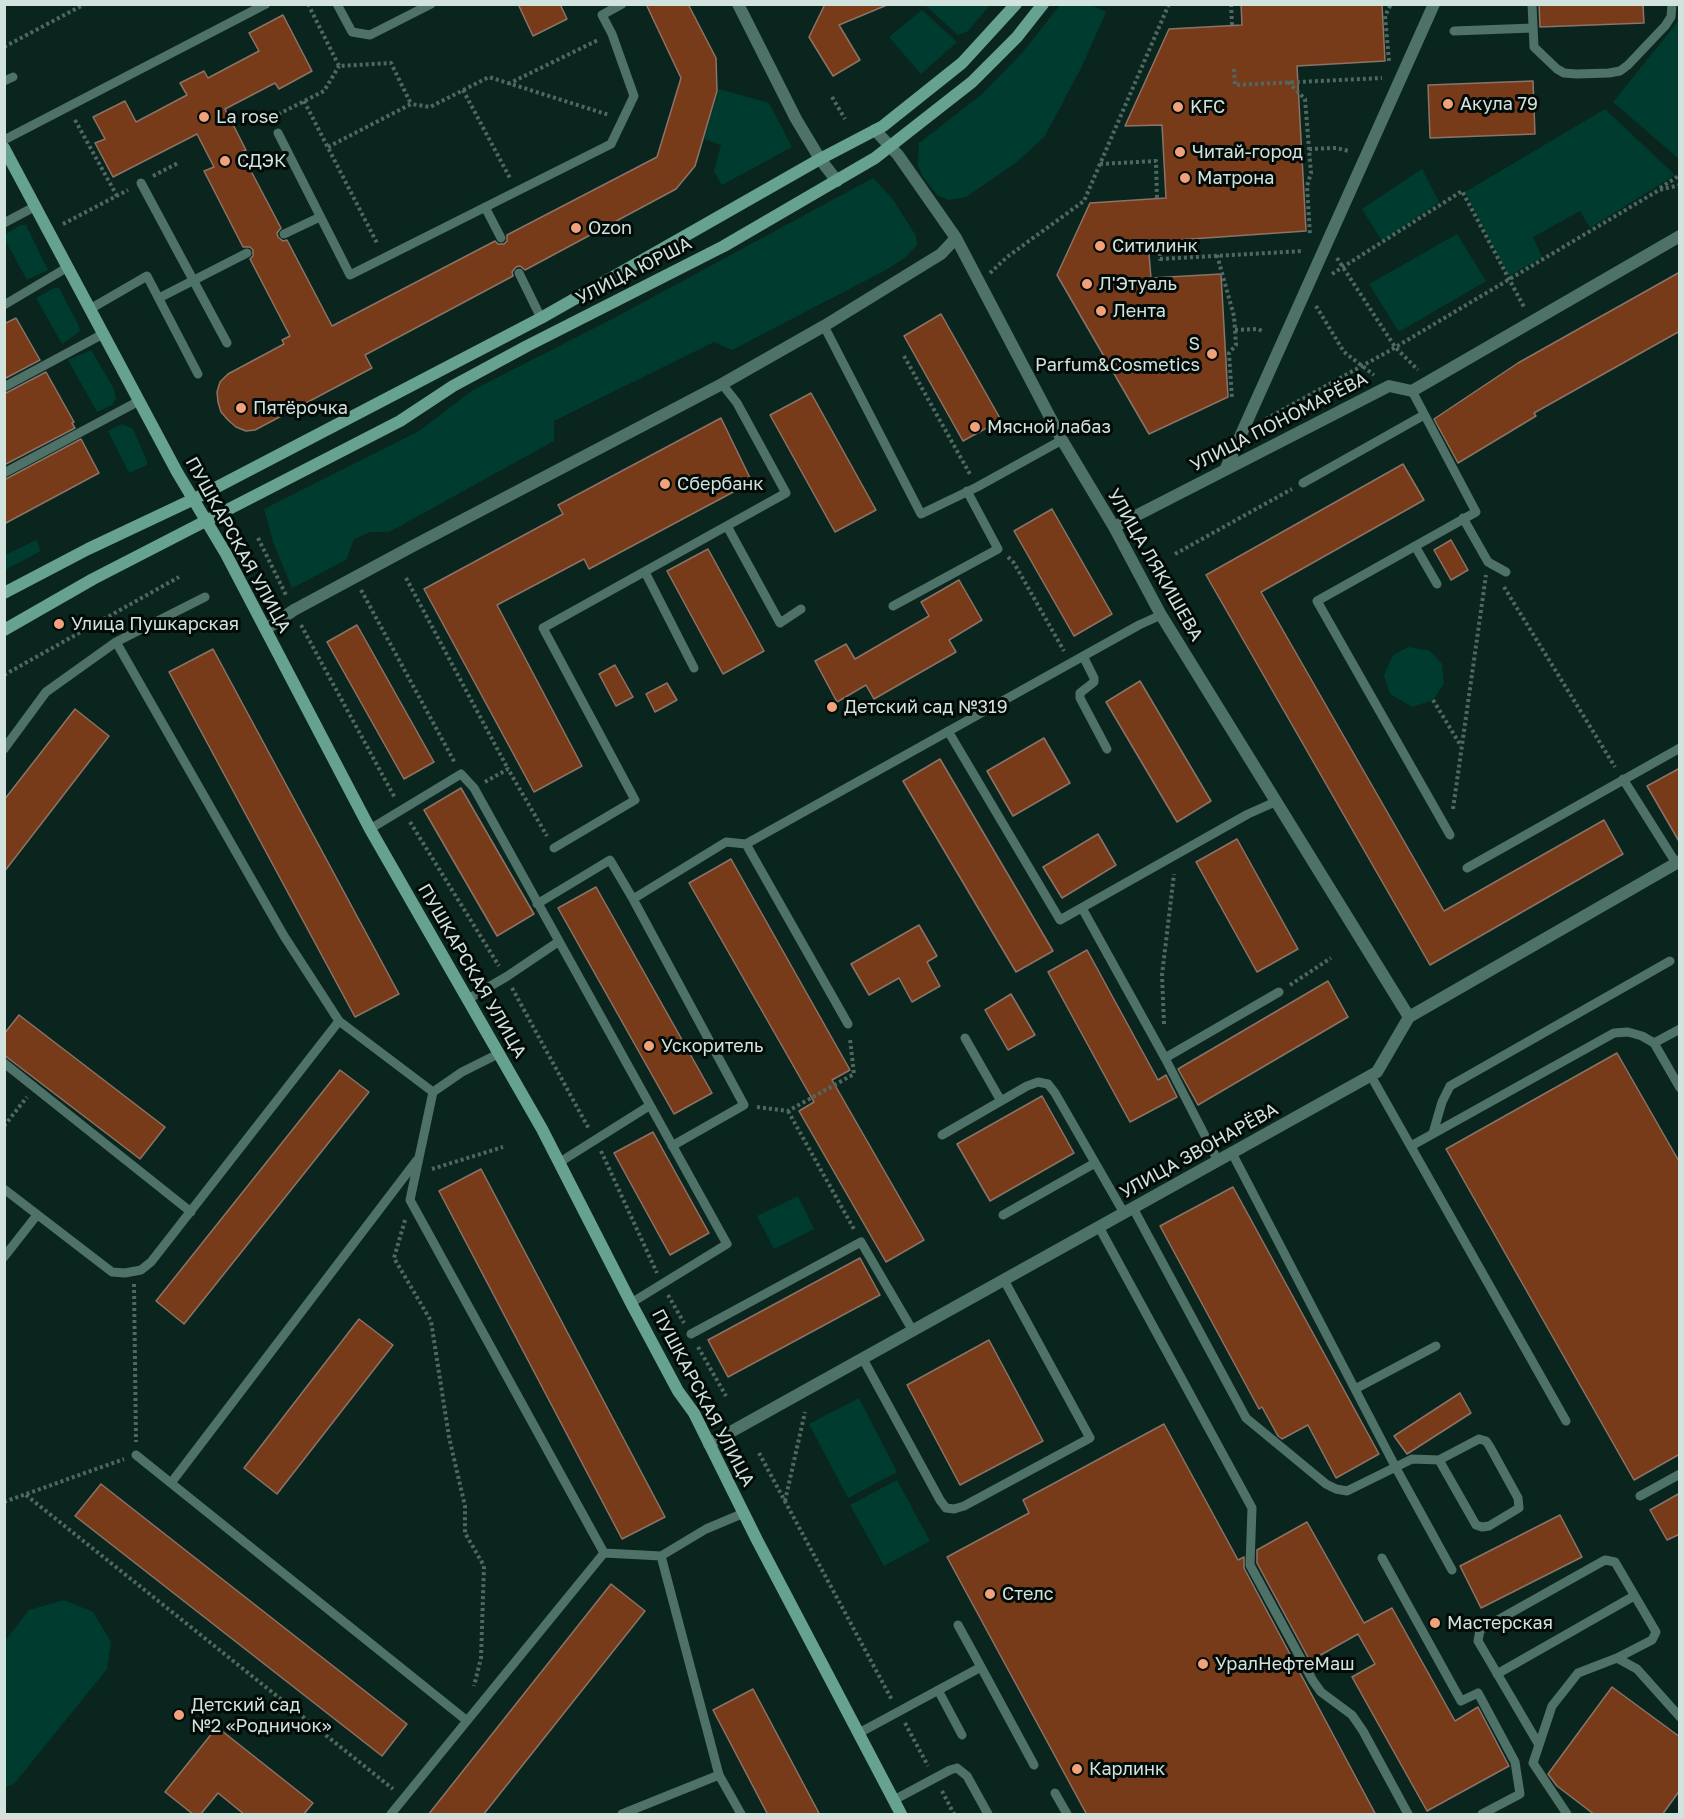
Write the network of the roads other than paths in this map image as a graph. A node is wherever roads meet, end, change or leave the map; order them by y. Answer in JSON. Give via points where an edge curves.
{"nodes":[{"id":1,"x":266,"y":4,"type":"edge"},
{"id":2,"x":337,"y":4,"type":"edge"},
{"id":3,"x":431,"y":4,"type":"edge"},
{"id":4,"x":622,"y":4,"type":"edge"},
{"id":5,"x":738,"y":4,"type":"edge"},
{"id":6,"x":1016,"y":4,"type":"edge"},
{"id":7,"x":1043,"y":4,"type":"edge"},
{"id":8,"x":1434,"y":4,"type":"edge"},
{"id":9,"x":1532,"y":4,"type":"edge"},
{"id":10,"x":1672,"y":4,"type":"edge"},
{"id":11,"x":1533,"y":28,"type":"junction"},
{"id":12,"x":1454,"y":31,"type":"dead end"},
{"id":13,"x":875,"y":130,"type":"junction"},
{"id":14,"x":278,"y":133,"type":"road end"},
{"id":15,"x":4,"y":140,"type":"edge"},
{"id":16,"x":890,"y":147,"type":"junction"},
{"id":17,"x":4,"y":148,"type":"edge"},
{"id":18,"x":820,"y":159,"type":"junction"},
{"id":19,"x":837,"y":181,"type":"junction"},
{"id":20,"x":141,"y":183,"type":"road end"},
{"id":21,"x":36,"y":206,"type":"junction"},
{"id":22,"x":486,"y":207,"type":"junction"},
{"id":23,"x":320,"y":217,"type":"junction"},
{"id":24,"x":4,"y":223,"type":"edge"},
{"id":25,"x":284,"y":234,"type":"dead end"},
{"id":26,"x":1680,"y":237,"type":"edge"},
{"id":27,"x":501,"y":238,"type":"dead end"},
{"id":28,"x":956,"y":238,"type":"junction"},
{"id":29,"x":247,"y":253,"type":"dead end"},
{"id":30,"x":68,"y":267,"type":"junction"},
{"id":31,"x":519,"y":273,"type":"dead end"},
{"id":32,"x":194,"y":280,"type":"junction"},
{"id":33,"x":159,"y":298,"type":"junction"},
{"id":34,"x":4,"y":305,"type":"edge"},
{"id":35,"x":90,"y":309,"type":"junction"},
{"id":36,"x":541,"y":318,"type":"junction"},
{"id":37,"x":824,"y":326,"type":"junction"},
{"id":38,"x":103,"y":334,"type":"junction"},
{"id":39,"x":549,"y":335,"type":"junction"},
{"id":40,"x":227,"y":343,"type":"dead end"},
{"id":41,"x":198,"y":374,"type":"dead end"},
{"id":42,"x":722,"y":384,"type":"junction"},
{"id":43,"x":4,"y":387,"type":"edge"},
{"id":44,"x":1412,"y":391,"type":"junction"},
{"id":45,"x":139,"y":401,"type":"junction"},
{"id":46,"x":1424,"y":415,"type":"junction"},
{"id":47,"x":1062,"y":440,"type":"junction"},
{"id":48,"x":1226,"y":468,"type":"junction"},
{"id":49,"x":4,"y":473,"type":"edge"},
{"id":50,"x":1303,"y":483,"type":"road end"},
{"id":51,"x":967,"y":491,"type":"junction"},
{"id":52,"x":194,"y":499,"type":"junction"},
{"id":53,"x":1463,"y":518,"type":"junction"},
{"id":54,"x":207,"y":521,"type":"junction"},
{"id":55,"x":727,"y":526,"type":"junction"},
{"id":56,"x":1114,"y":527,"type":"junction"},
{"id":57,"x":1415,"y":546,"type":"junction"},
{"id":58,"x":645,"y":572,"type":"junction"},
{"id":59,"x":1506,"y":572,"type":"dead end"},
{"id":60,"x":1437,"y":584,"type":"dead end"},
{"id":61,"x":4,"y":593,"type":"edge"},
{"id":62,"x":205,"y":597,"type":"dead end"},
{"id":63,"x":893,"y":606,"type":"dead end"},
{"id":64,"x":801,"y":609,"type":"dead end"},
{"id":65,"x":1161,"y":615,"type":"junction"},
{"id":66,"x":266,"y":629,"type":"junction"},
{"id":67,"x":4,"y":630,"type":"edge"},
{"id":68,"x":116,"y":642,"type":"junction"},
{"id":69,"x":1083,"y":656,"type":"junction"},
{"id":70,"x":694,"y":669,"type":"dead end"},
{"id":71,"x":948,"y":731,"type":"junction"},
{"id":72,"x":1680,"y":748,"type":"edge"},
{"id":73,"x":4,"y":749,"type":"edge"},
{"id":74,"x":1107,"y":749,"type":"dead end"},
{"id":75,"x":1623,"y":779,"type":"junction"},
{"id":76,"x":1275,"y":802,"type":"junction"},
{"id":77,"x":369,"y":830,"type":"junction"},
{"id":78,"x":1450,"y":835,"type":"road end"},
{"id":79,"x":746,"y":844,"type":"junction"},
{"id":80,"x":554,"y":848,"type":"road end"},
{"id":81,"x":1678,"y":862,"type":"edge"},
{"id":82,"x":1467,"y":868,"type":"dead end"},
{"id":83,"x":633,"y":899,"type":"junction"},
{"id":84,"x":537,"y":904,"type":"junction"},
{"id":85,"x":1083,"y":908,"type":"junction"},
{"id":86,"x":558,"y":942,"type":"junction"},
{"id":87,"x":1670,"y":961,"type":"dead end"},
{"id":88,"x":1279,"y":992,"type":"road end"},
{"id":89,"x":468,"y":999,"type":"junction"},
{"id":90,"x":1409,"y":1017,"type":"junction"},
{"id":91,"x":339,"y":1021,"type":"junction"},
{"id":92,"x":848,"y":1024,"type":"road end"},
{"id":93,"x":1680,"y":1029,"type":"edge"},
{"id":94,"x":965,"y":1038,"type":"dead end"},
{"id":95,"x":1654,"y":1043,"type":"junction"},
{"id":96,"x":498,"y":1054,"type":"junction"},
{"id":97,"x":1166,"y":1058,"type":"junction"},
{"id":98,"x":4,"y":1063,"type":"edge"},
{"id":99,"x":1371,"y":1076,"type":"junction"},
{"id":100,"x":1680,"y":1088,"type":"edge"},
{"id":101,"x":433,"y":1092,"type":"junction"},
{"id":102,"x":1001,"y":1101,"type":"junction"},
{"id":103,"x":649,"y":1106,"type":"junction"},
{"id":104,"x":1433,"y":1133,"type":"junction"},
{"id":105,"x":942,"y":1135,"type":"dead end"},
{"id":106,"x":672,"y":1146,"type":"junction"},
{"id":107,"x":1411,"y":1146,"type":"junction"},
{"id":108,"x":1232,"y":1153,"type":"junction"},
{"id":109,"x":418,"y":1159,"type":"junction"},
{"id":110,"x":1218,"y":1161,"type":"junction"},
{"id":111,"x":560,"y":1162,"type":"junction"},
{"id":112,"x":1095,"y":1163,"type":"junction"},
{"id":113,"x":4,"y":1190,"type":"edge"},
{"id":114,"x":1128,"y":1211,"type":"junction"},
{"id":115,"x":190,"y":1212,"type":"junction"},
{"id":116,"x":37,"y":1215,"type":"junction"},
{"id":117,"x":1003,"y":1215,"type":"dead end"},
{"id":118,"x":1099,"y":1227,"type":"junction"},
{"id":119,"x":4,"y":1257,"type":"edge"},
{"id":120,"x":1004,"y":1280,"type":"junction"},
{"id":121,"x":631,"y":1303,"type":"junction"},
{"id":122,"x":913,"y":1331,"type":"junction"},
{"id":123,"x":691,"y":1334,"type":"road end"},
{"id":124,"x":1436,"y":1346,"type":"dead end"},
{"id":125,"x":863,"y":1359,"type":"junction"},
{"id":126,"x":1355,"y":1389,"type":"junction"},
{"id":127,"x":1566,"y":1421,"type":"dead end"},
{"id":128,"x":709,"y":1444,"type":"junction"},
{"id":129,"x":136,"y":1455,"type":"road end"},
{"id":130,"x":1439,"y":1460,"type":"junction"},
{"id":131,"x":1396,"y":1468,"type":"junction"},
{"id":132,"x":1680,"y":1474,"type":"edge"},
{"id":133,"x":171,"y":1483,"type":"junction"},
{"id":134,"x":1641,"y":1496,"type":"dead end"},
{"id":135,"x":744,"y":1514,"type":"junction"},
{"id":136,"x":604,"y":1553,"type":"junction"},
{"id":137,"x":661,"y":1556,"type":"junction"},
{"id":138,"x":1382,"y":1558,"type":"dead end"},
{"id":139,"x":1452,"y":1570,"type":"dead end"},
{"id":140,"x":1634,"y":1596,"type":"junction"},
{"id":141,"x":958,"y":1625,"type":"dead end"},
{"id":142,"x":1617,"y":1658,"type":"junction"},
{"id":143,"x":981,"y":1667,"type":"junction"},
{"id":144,"x":1497,"y":1674,"type":"junction"},
{"id":145,"x":938,"y":1690,"type":"junction"},
{"id":146,"x":1680,"y":1717,"type":"edge"},
{"id":147,"x":466,"y":1720,"type":"junction"},
{"id":148,"x":859,"y":1733,"type":"junction"},
{"id":149,"x":962,"y":1735,"type":"dead end"},
{"id":150,"x":1539,"y":1745,"type":"junction"},
{"id":151,"x":1034,"y":1766,"type":"dead end"},
{"id":152,"x":719,"y":1775,"type":"junction"},
{"id":153,"x":1055,"y":1793,"type":"dead end"},
{"id":154,"x":894,"y":1800,"type":"junction"},
{"id":155,"x":399,"y":1806,"type":"edge"},
{"id":156,"x":391,"y":1815,"type":"edge"},
{"id":157,"x":622,"y":1815,"type":"edge"},
{"id":158,"x":741,"y":1815,"type":"edge"},
{"id":159,"x":901,"y":1815,"type":"edge"},
{"id":160,"x":988,"y":1815,"type":"edge"},
{"id":161,"x":1067,"y":1815,"type":"edge"},
{"id":162,"x":1408,"y":1815,"type":"edge"},
{"id":163,"x":1482,"y":1815,"type":"edge"},
{"id":164,"x":1567,"y":1815,"type":"edge"}],
"edges":[{"from":1,"to":15,"type":"lane"},
{"from":2,"to":3,"type":"lane","via":[[352,32],[370,35]]},
{"from":4,"to":22,"type":"lane","via":[[602,15],[634,96],[611,144]]},
{"from":5,"to":18,"type":"street"},
{"from":6,"to":13,"type":"main road","name":"УЛИЦА ЮРША","via":[[962,63]]},
{"from":7,"to":16,"type":"main road","name":"УЛИЦА ЮРША","via":[[1017,38],[972,82]]},
{"from":8,"to":48,"type":"street"},
{"from":9,"to":11,"type":"lane"},
{"from":10,"to":11,"type":"lane","via":[[1671,17],[1658,34],[1628,65],[1609,73],[1564,73],[1534,47]]},
{"from":11,"to":12,"type":"lane"},
{"from":13,"to":16,"type":"street","name":"УЛИЦА ЛЯКИШЕВА"},
{"from":13,"to":18,"type":"main road","name":"УЛИЦА ЮРША"},
{"from":14,"to":23,"type":"lane"},
{"from":16,"to":19,"type":"main road","name":"УЛИЦА ЮРША"},
{"from":16,"to":28,"type":"street","name":"УЛИЦА ЛЯКИШЕВА"},
{"from":17,"to":21,"type":"main road","name":"ПУШКАРСКАЯ УЛИЦА"},
{"from":18,"to":19,"type":"street"},
{"from":18,"to":36,"type":"main road","name":"УЛИЦА ЮРША"},
{"from":19,"to":39,"type":"main road","name":"УЛИЦА ЮРША","via":[[724,246]]},
{"from":20,"to":32,"type":"lane"},
{"from":21,"to":24,"type":"lane"},
{"from":21,"to":30,"type":"main road","name":"ПУШКАРСКАЯ УЛИЦА"},
{"from":22,"to":23,"type":"lane","via":[[350,275]]},
{"from":22,"to":27,"type":"lane"},
{"from":23,"to":25,"type":"lane"},
{"from":26,"to":44,"type":"street"},
{"from":28,"to":37,"type":"street","via":[[941,254]]},
{"from":28,"to":47,"type":"street","name":"УЛИЦА ЛЯКИШЕВА"},
{"from":29,"to":32,"type":"lane"},
{"from":30,"to":34,"type":"lane"},
{"from":30,"to":35,"type":"main road","name":"ПУШКАРСКАЯ УЛИЦА"},
{"from":31,"to":36,"type":"lane"},
{"from":32,"to":33,"type":"lane"},
{"from":32,"to":40,"type":"lane"},
{"from":33,"to":35,"type":"lane","via":[[147,276]]},
{"from":33,"to":41,"type":"lane"},
{"from":35,"to":38,"type":"main road","name":"ПУШКАРСКАЯ УЛИЦА"},
{"from":36,"to":39,"type":"main road"},
{"from":36,"to":52,"type":"main road","name":"УЛИЦА ЮРША"},
{"from":37,"to":42,"type":"street"},
{"from":37,"to":51,"type":"lane","via":[[921,514]]},
{"from":38,"to":43,"type":"lane"},
{"from":38,"to":45,"type":"main road","name":"ПУШКАРСКАЯ УЛИЦА"},
{"from":39,"to":54,"type":"main road","name":"УЛИЦА ЮРША","via":[[453,386],[400,421]]},
{"from":42,"to":55,"type":"lane","via":[[737,403],[786,493]]},
{"from":42,"to":66,"type":"street","via":[[355,577]]},
{"from":44,"to":46,"type":"lane"},
{"from":44,"to":48,"type":"street","name":"УЛИЦА ПОНОМАРЁВА","via":[[1389,386]]},
{"from":45,"to":49,"type":"lane"},
{"from":45,"to":52,"type":"main road","name":"ПУШКАРСКАЯ УЛИЦА"},
{"from":46,"to":50,"type":"lane"},
{"from":46,"to":53,"type":"lane","via":[[1476,512]]},
{"from":47,"to":51,"type":"lane"},
{"from":47,"to":56,"type":"street","name":"УЛИЦА ЛЯКИШЕВА"},
{"from":48,"to":56,"type":"street","name":"УЛИЦА ПОНОМАРЁВА"},
{"from":51,"to":63,"type":"lane","via":[[998,549]]},
{"from":52,"to":54,"type":"main road","name":"ПУШКАРСКАЯ УЛИЦА"},
{"from":52,"to":61,"type":"main road","name":"УЛИЦА ЮРША"},
{"from":53,"to":57,"type":"lane"},
{"from":53,"to":59,"type":"lane","via":[[1488,562]]},
{"from":54,"to":66,"type":"main road","name":"ПУШКАРСКАЯ УЛИЦА"},
{"from":54,"to":67,"type":"main road","name":"УЛИЦА ЮРША"},
{"from":55,"to":58,"type":"lane"},
{"from":55,"to":64,"type":"lane","via":[[780,623]]},
{"from":56,"to":65,"type":"street","name":"УЛИЦА ЛЯКИШЕВА"},
{"from":57,"to":60,"type":"lane"},
{"from":57,"to":78,"type":"lane","via":[[1317,601]]},
{"from":58,"to":70,"type":"lane"},
{"from":58,"to":80,"type":"lane","via":[[543,628],[635,800]]},
{"from":62,"to":68,"type":"lane"},
{"from":65,"to":69,"type":"lane"},
{"from":65,"to":76,"type":"street","name":"УЛИЦА ЛЯКИШЕВА"},
{"from":66,"to":77,"type":"main road","name":"ПУШКАРСКАЯ УЛИЦА"},
{"from":68,"to":73,"type":"lane","via":[[46,692]]},
{"from":68,"to":91,"type":"lane","via":[[284,936]]},
{"from":69,"to":71,"type":"lane"},
{"from":69,"to":74,"type":"lane","via":[[1094,682],[1080,693],[1080,698]]},
{"from":71,"to":79,"type":"lane"},
{"from":71,"to":85,"type":"lane","via":[[1060,921]]},
{"from":72,"to":75,"type":"lane"},
{"from":75,"to":81,"type":"lane"},
{"from":75,"to":82,"type":"lane"},
{"from":76,"to":85,"type":"lane"},
{"from":76,"to":90,"type":"street","name":"УЛИЦА ЛЯКИШЕВА"},
{"from":77,"to":84,"type":"lane","via":[[461,774],[474,788]]},
{"from":77,"to":89,"type":"main road","name":"ПУШКАРСКАЯ УЛИЦА"},
{"from":79,"to":83,"type":"lane","via":[[726,842]]},
{"from":79,"to":92,"type":"lane"},
{"from":81,"to":90,"type":"street","name":"УЛИЦА ЗВОНАРЁВА"},
{"from":83,"to":84,"type":"lane","via":[[610,860]]},
{"from":83,"to":106,"type":"lane","via":[[744,1105]]},
{"from":84,"to":86,"type":"lane"},
{"from":85,"to":97,"type":"lane"},
{"from":86,"to":89,"type":"lane"},
{"from":86,"to":103,"type":"lane"},
{"from":87,"to":104,"type":"lane","via":[[1450,1086]]},
{"from":88,"to":97,"type":"lane"},
{"from":89,"to":96,"type":"main road","name":"ПУШКАРСКАЯ УЛИЦА"},
{"from":90,"to":99,"type":"street","name":"УЛИЦА ЗВОНАРЁВА"},
{"from":91,"to":101,"type":"lane"},
{"from":91,"to":115,"type":"lane"},
{"from":93,"to":95,"type":"lane"},
{"from":94,"to":102,"type":"lane"},
{"from":95,"to":100,"type":"lane"},
{"from":95,"to":104,"type":"lane","via":[[1628,1032],[1608,1035]]},
{"from":96,"to":101,"type":"lane"},
{"from":96,"to":111,"type":"main road","name":"ПУШКАРСКАЯ УЛИЦА"},
{"from":97,"to":110,"type":"lane"},
{"from":98,"to":115,"type":"lane"},
{"from":99,"to":107,"type":"lane"},
{"from":99,"to":108,"type":"street","name":"УЛИЦА ЗВОНАРЁВА"},
{"from":101,"to":109,"type":"lane"},
{"from":102,"to":105,"type":"lane"},
{"from":102,"to":112,"type":"lane","via":[[1038,1082],[1048,1084]]},
{"from":103,"to":106,"type":"lane"},
{"from":103,"to":111,"type":"lane"},
{"from":104,"to":107,"type":"lane"},
{"from":106,"to":121,"type":"lane","via":[[727,1244]]},
{"from":107,"to":127,"type":"lane"},
{"from":108,"to":110,"type":"street","name":"УЛИЦА ЗВОНАРЁВА"},
{"from":108,"to":126,"type":"lane"},
{"from":109,"to":133,"type":"lane"},
{"from":109,"to":136,"type":"lane","via":[[410,1200]]},
{"from":110,"to":114,"type":"street","name":"УЛИЦА ЗВОНАРЁВА"},
{"from":111,"to":121,"type":"main road","name":"ПУШКАРСКАЯ УЛИЦА"},
{"from":112,"to":114,"type":"lane"},
{"from":112,"to":117,"type":"lane"},
{"from":113,"to":116,"type":"lane"},
{"from":114,"to":118,"type":"street","name":"УЛИЦА ЗВОНАРЁВА"},
{"from":114,"to":131,"type":"lane","via":[[1246,1418],[1336,1489],[1347,1491]]},
{"from":115,"to":116,"type":"lane","via":[[151,1262],[141,1270],[118,1274]]},
{"from":116,"to":119,"type":"lane"},
{"from":118,"to":120,"type":"street","name":"УЛИЦА ЗВОНАРЁВА"},
{"from":118,"to":162,"type":"lane","via":[[1252,1508],[1250,1564],[1313,1680],[1321,1692],[1352,1715]]},
{"from":120,"to":122,"type":"street","name":"УЛИЦА ЗВОНАРЁВА"},
{"from":120,"to":125,"type":"lane","via":[[1090,1438],[964,1506],[946,1508]]},
{"from":121,"to":128,"type":"main road","name":"ПУШКАРСКАЯ УЛИЦА"},
{"from":122,"to":123,"type":"lane","via":[[861,1242]]},
{"from":122,"to":125,"type":"street","name":"УЛИЦА ЗВОНАРЁВА"},
{"from":124,"to":126,"type":"lane"},
{"from":125,"to":128,"type":"street","name":"УЛИЦА ЗВОНАРЁВА"},
{"from":126,"to":131,"type":"lane"},
{"from":128,"to":135,"type":"main road","name":"ПУШКАРСКАЯ УЛИЦА"},
{"from":129,"to":133,"type":"lane"},
{"from":130,"to":130,"type":"lane","via":[[1473,1441],[1486,1441],[1518,1498],[1519,1508],[1489,1526],[1476,1525]]},
{"from":130,"to":131,"type":"lane","via":[[1412,1459]]},
{"from":131,"to":139,"type":"lane"},
{"from":132,"to":134,"type":"lane"},
{"from":133,"to":147,"type":"lane"},
{"from":135,"to":137,"type":"lane","via":[[706,1529]]},
{"from":135,"to":148,"type":"main road","name":"ПУШКАРСКАЯ УЛИЦА"},
{"from":136,"to":137,"type":"lane"},
{"from":136,"to":147,"type":"lane"},
{"from":137,"to":152,"type":"lane"},
{"from":138,"to":163,"type":"lane","via":[[1461,1701],[1478,1692],[1515,1762],[1520,1794]]},
{"from":140,"to":142,"type":"lane","via":[[1656,1632],[1652,1640]]},
{"from":140,"to":144,"type":"lane"},
{"from":140,"to":144,"type":"lane","via":[[1615,1562],[1605,1560],[1480,1630],[1478,1641]]},
{"from":141,"to":143,"type":"lane"},
{"from":142,"to":146,"type":"lane","via":[[1637,1669]]},
{"from":142,"to":150,"type":"lane","via":[[1578,1674],[1552,1706]]},
{"from":143,"to":145,"type":"lane"},
{"from":143,"to":151,"type":"lane"},
{"from":144,"to":150,"type":"lane"},
{"from":145,"to":148,"type":"lane"},
{"from":145,"to":149,"type":"lane"},
{"from":147,"to":155,"type":"lane"},
{"from":148,"to":154,"type":"main road","name":"ПУШКАРСКАЯ УЛИЦА"},
{"from":150,"to":164,"type":"lane","via":[[1533,1763]]},
{"from":152,"to":157,"type":"lane"},
{"from":152,"to":158,"type":"lane"},
{"from":153,"to":161,"type":"lane"},
{"from":154,"to":159,"type":"main road","name":"ПУШКАРСКАЯ УЛИЦА"},
{"from":154,"to":160,"type":"lane","via":[[957,1768],[963,1770]]},
{"from":155,"to":156,"type":"lane"}]}
